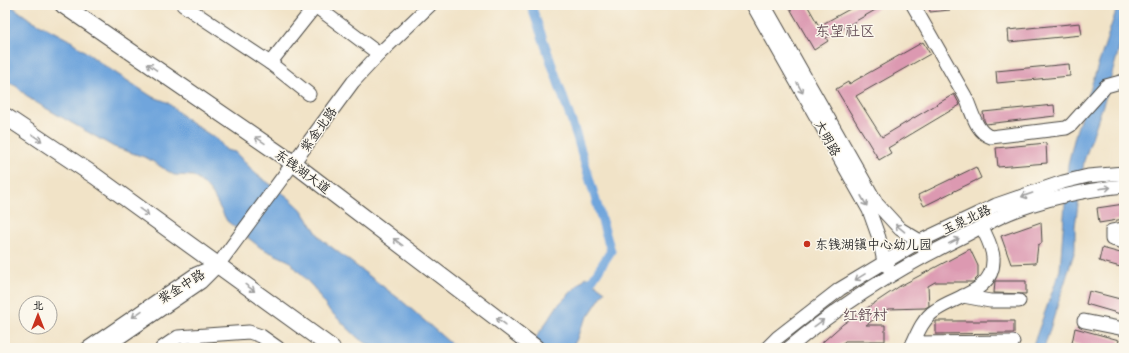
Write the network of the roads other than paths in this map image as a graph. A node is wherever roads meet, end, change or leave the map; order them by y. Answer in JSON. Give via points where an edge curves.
{"nodes":[{"id":1,"x":63,"y":5,"type":"edge"},
{"id":2,"x":183,"y":5,"type":"edge"},
{"id":3,"x":315,"y":5,"type":"edge"},
{"id":4,"x":430,"y":5,"type":"edge"},
{"id":5,"x":754,"y":5,"type":"edge"},
{"id":6,"x":764,"y":5,"type":"edge"},
{"id":7,"x":913,"y":5,"type":"edge"},
{"id":8,"x":379,"y":54,"type":"junction"},
{"id":9,"x":270,"y":63,"type":"junction"},
{"id":10,"x":1124,"y":81,"type":"edge"},
{"id":11,"x":309,"y":94,"type":"dead end"},
{"id":12,"x":5,"y":116,"type":"edge"},
{"id":13,"x":293,"y":163,"type":"junction"},
{"id":14,"x":1124,"y":173,"type":"edge"},
{"id":15,"x":1124,"y":186,"type":"edge"},
{"id":16,"x":982,"y":226,"type":"junction"},
{"id":17,"x":1124,"y":229,"type":"edge"},
{"id":18,"x":920,"y":241,"type":"junction"},
{"id":19,"x":1124,"y":242,"type":"edge"},
{"id":20,"x":926,"y":255,"type":"junction"},
{"id":21,"x":884,"y":262,"type":"junction"},
{"id":22,"x":218,"y":265,"type":"junction"},
{"id":23,"x":893,"y":275,"type":"junction"},
{"id":24,"x":963,"y":296,"type":"junction"},
{"id":25,"x":1019,"y":301,"type":"dead end"},
{"id":26,"x":1084,"y":321,"type":"dead end"},
{"id":27,"x":1124,"y":329,"type":"edge"},
{"id":28,"x":1013,"y":342,"type":"dead end"},
{"id":29,"x":534,"y":346,"type":"edge"},
{"id":30,"x":912,"y":346,"type":"edge"},
{"id":31,"x":88,"y":348,"type":"edge"},
{"id":32,"x":104,"y":348,"type":"edge"},
{"id":33,"x":162,"y":348,"type":"edge"},
{"id":34,"x":278,"y":348,"type":"edge"},
{"id":35,"x":332,"y":348,"type":"edge"},
{"id":36,"x":767,"y":348,"type":"edge"},
{"id":37,"x":790,"y":348,"type":"edge"}],
"edges":[{"from":13,"to":1,"type":"main road","name":"东钱湖大道","one_way":true},
{"from":2,"to":9,"type":"street"},
{"from":3,"to":8,"type":"street"},
{"from":3,"to":9,"type":"street"},
{"from":4,"to":8,"type":"street","name":"紫金北路"},
{"from":5,"to":21,"type":"street","name":"大明路","one_way":true,"via":[[869,210],[880,238]]},
{"from":18,"to":6,"type":"street","name":"大明路","one_way":true,"via":[[900,229],[877,204]]},
{"from":7,"to":10,"type":"street","via":[[965,96],[978,126],[983,134],[991,137],[1066,128],[1106,86]]},
{"from":8,"to":13,"type":"street","name":"紫金北路","via":[[353,82]]},
{"from":9,"to":11,"type":"street"},
{"from":12,"to":22,"type":"main road","one_way":true,"via":[[95,176]]},
{"from":13,"to":22,"type":"street","name":"紫金北路"},
{"from":29,"to":13,"type":"main road","name":"东钱湖大道","one_way":true},
{"from":14,"to":18,"type":"street","name":"玉泉北路","one_way":true,"via":[[1088,176],[1063,182],[996,205]]},
{"from":16,"to":15,"type":"street","name":"玉泉北路","one_way":true,"via":[[1009,213],[1060,197],[1085,190]]},
{"from":20,"to":16,"type":"street","name":"玉泉北路","one_way":true},
{"from":16,"to":24,"type":"street","via":[[993,258],[992,272],[986,282]]},
{"from":17,"to":19,"type":"street","via":[[1112,231],[1112,239]]},
{"from":18,"to":20,"type":"street"},
{"from":18,"to":21,"type":"street","name":"玉泉北路"},
{"from":20,"to":23,"type":"street","name":"玉泉北路"},
{"from":21,"to":23,"type":"street","name":"大明路"},
{"from":21,"to":36,"type":"street","name":"玉泉北路","one_way":true,"via":[[840,289]]},
{"from":22,"to":31,"type":"street","name":"紫金中路","one_way":true,"via":[[196,274]]},
{"from":22,"to":32,"type":"street","name":"紫金中路","via":[[195,287]]},
{"from":22,"to":35,"type":"main road","one_way":true},
{"from":37,"to":23,"type":"street","name":"玉泉北路","one_way":true,"via":[[826,318]]},
{"from":24,"to":25,"type":"street","via":[[990,301]]},
{"from":24,"to":30,"type":"street","via":[[935,310],[924,321]]},
{"from":26,"to":27,"type":"street"},
{"from":28,"to":30,"type":"street"},
{"from":33,"to":34,"type":"street","via":[[178,337],[249,332],[261,336]]}]}
